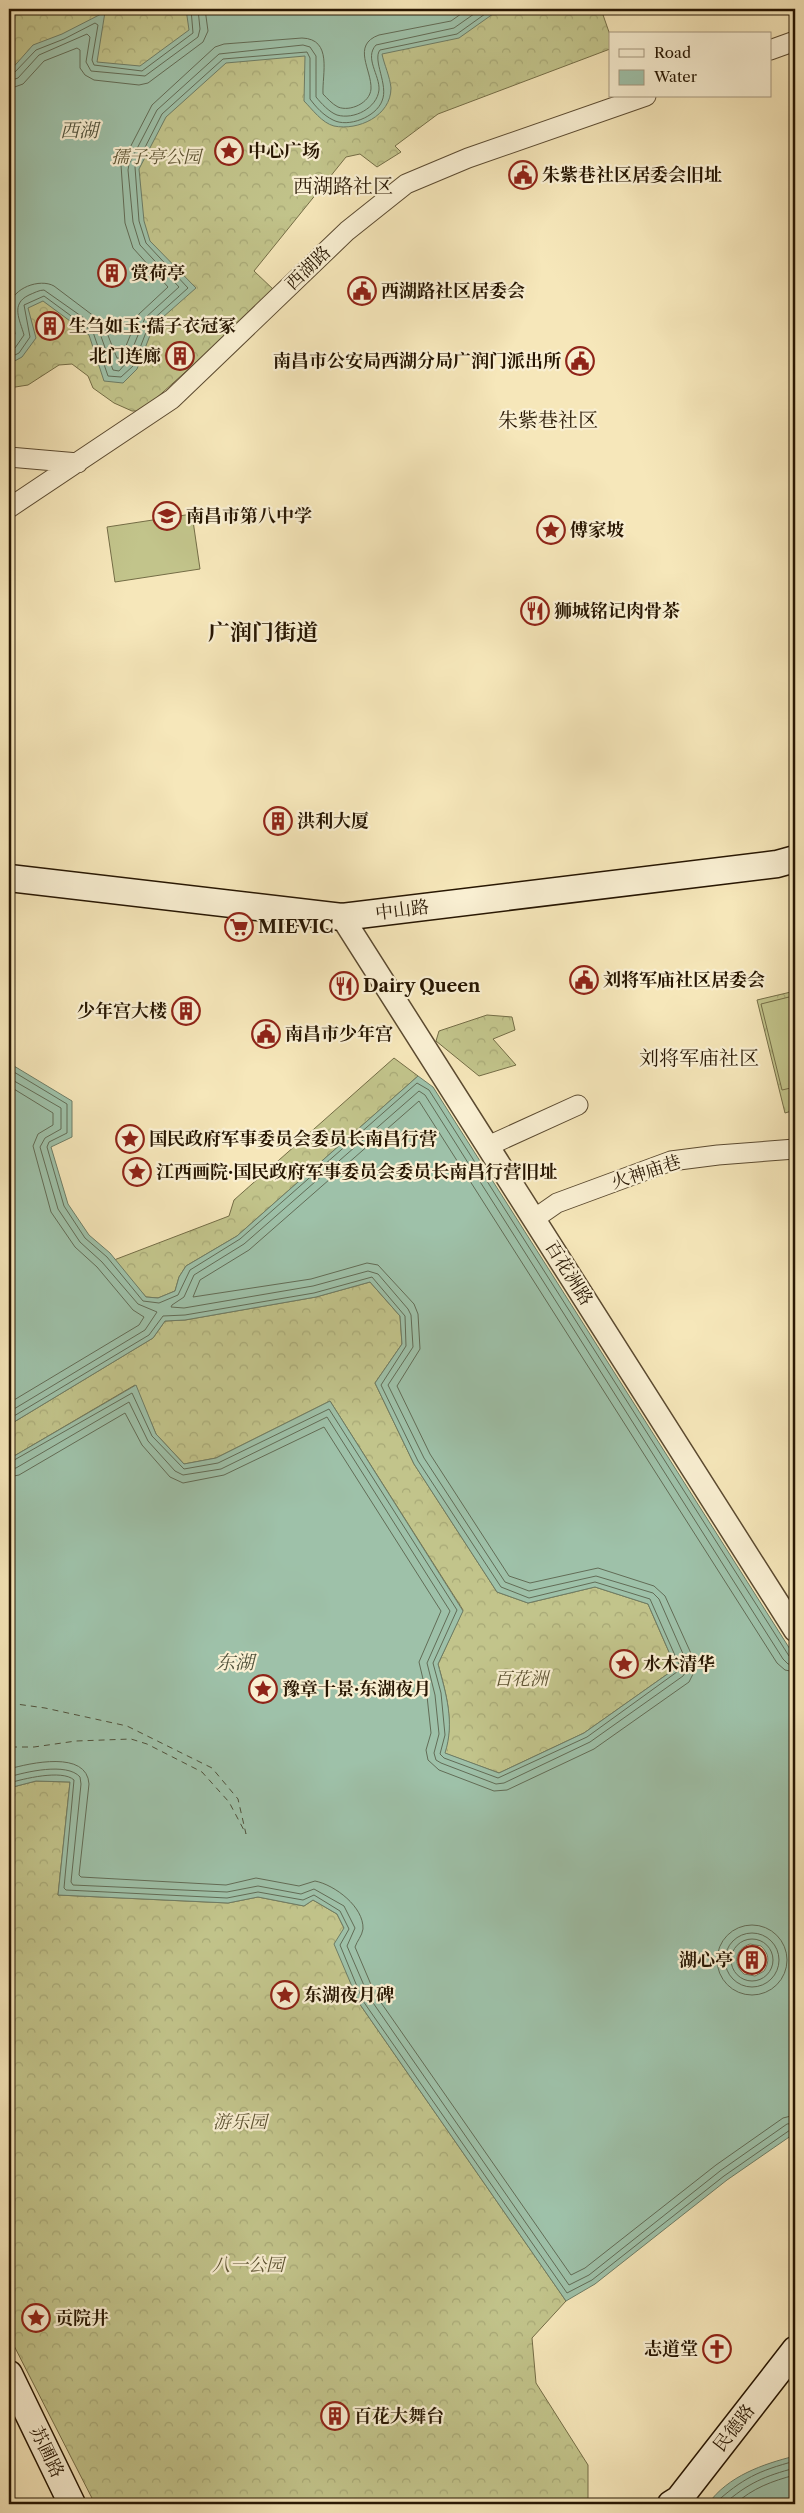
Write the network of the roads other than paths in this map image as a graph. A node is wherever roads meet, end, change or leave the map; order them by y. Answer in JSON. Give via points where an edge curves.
{"nodes":[{"id":1,"x":795,"y":41,"type":"edge"},
{"id":2,"x":772,"y":49,"type":"edge"},
{"id":3,"x":640,"y":98,"type":"edge"},
{"id":4,"x":9,"y":457,"type":"edge"},
{"id":5,"x":78,"y":463,"type":"junction"},
{"id":6,"x":9,"y":508,"type":"edge"},
{"id":7,"x":795,"y":859,"type":"edge"},
{"id":8,"x":9,"y":878,"type":"edge"},
{"id":9,"x":342,"y":917,"type":"junction"},
{"id":10,"x":578,"y":1105,"type":"dead end"},
{"id":11,"x":488,"y":1146,"type":"junction"},
{"id":12,"x":795,"y":1149,"type":"edge"},
{"id":13,"x":534,"y":1219,"type":"junction"},
{"id":14,"x":795,"y":1630,"type":"edge"},
{"id":15,"x":795,"y":2350,"type":"edge"},
{"id":16,"x":9,"y":2374,"type":"edge"},
{"id":17,"x":678,"y":2502,"type":"edge"},
{"id":18,"x":72,"y":2504,"type":"edge"}],
"edges":[{"from":1,"to":2,"type":"street"},
{"from":3,"to":5,"type":"street","name":"西湖路","via":[[468,158],[406,184],[347,231],[172,399]]},
{"from":4,"to":5,"type":"street"},
{"from":5,"to":6,"type":"street","name":"西湖路"},
{"from":7,"to":9,"type":"main road","name":"中山路","via":[[777,864]]},
{"from":8,"to":9,"type":"main road","name":"中山路"},
{"from":9,"to":11,"type":"street","name":"百花洲路"},
{"from":10,"to":11,"type":"street"},
{"from":11,"to":13,"type":"street","name":"百花洲路"},
{"from":12,"to":13,"type":"street","name":"火神庙巷","via":[[671,1161],[556,1203]]},
{"from":13,"to":14,"type":"street","name":"百花洲路"},
{"from":15,"to":17,"type":"main road","name":"民德路"},
{"from":16,"to":18,"type":"main road","name":"苏圃路"}]}
